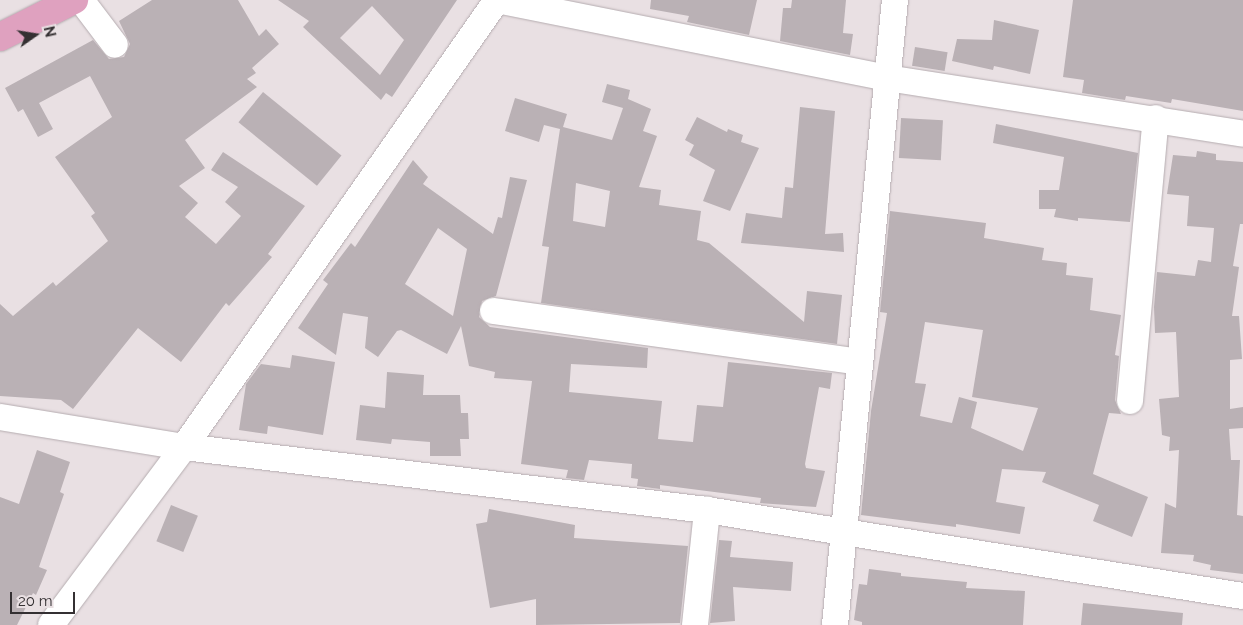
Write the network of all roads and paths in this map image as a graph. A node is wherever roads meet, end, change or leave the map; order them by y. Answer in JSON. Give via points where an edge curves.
{"nodes":[{"id":1,"x":74,"y":0,"type":"edge"},
{"id":2,"x":82,"y":0,"type":"edge"},
{"id":3,"x":497,"y":0,"type":"edge"},
{"id":4,"x":895,"y":0,"type":"edge"},
{"id":5,"x":0,"y":37,"type":"edge"},
{"id":6,"x":115,"y":45,"type":"dead end"},
{"id":7,"x":887,"y":78,"type":"junction"},
{"id":8,"x":1156,"y":118,"type":"junction"},
{"id":9,"x":1243,"y":134,"type":"edge"},
{"id":10,"x":493,"y":311,"type":"dead end"},
{"id":11,"x":859,"y":362,"type":"junction"},
{"id":12,"x":1130,"y":401,"type":"dead end"},
{"id":13,"x":0,"y":417,"type":"edge"},
{"id":14,"x":184,"y":447,"type":"junction"},
{"id":15,"x":707,"y":510,"type":"junction"},
{"id":16,"x":843,"y":532,"type":"junction"},
{"id":17,"x":1243,"y":596,"type":"edge"},
{"id":18,"x":51,"y":625,"type":"edge"},
{"id":19,"x":695,"y":625,"type":"edge"},
{"id":20,"x":835,"y":625,"type":"edge"}],
"edges":[{"from":1,"to":5,"type":"main road"},
{"from":2,"to":6,"type":"street"},
{"from":3,"to":7,"type":"street"},
{"from":3,"to":14,"type":"street"},
{"from":4,"to":7,"type":"street"},
{"from":7,"to":8,"type":"street"},
{"from":7,"to":11,"type":"street"},
{"from":8,"to":9,"type":"street"},
{"from":8,"to":12,"type":"street"},
{"from":10,"to":11,"type":"street"},
{"from":11,"to":16,"type":"street"},
{"from":13,"to":14,"type":"street"},
{"from":14,"to":15,"type":"street"},
{"from":14,"to":18,"type":"street"},
{"from":15,"to":16,"type":"street"},
{"from":15,"to":19,"type":"street"},
{"from":16,"to":17,"type":"street"},
{"from":16,"to":20,"type":"street"}]}
